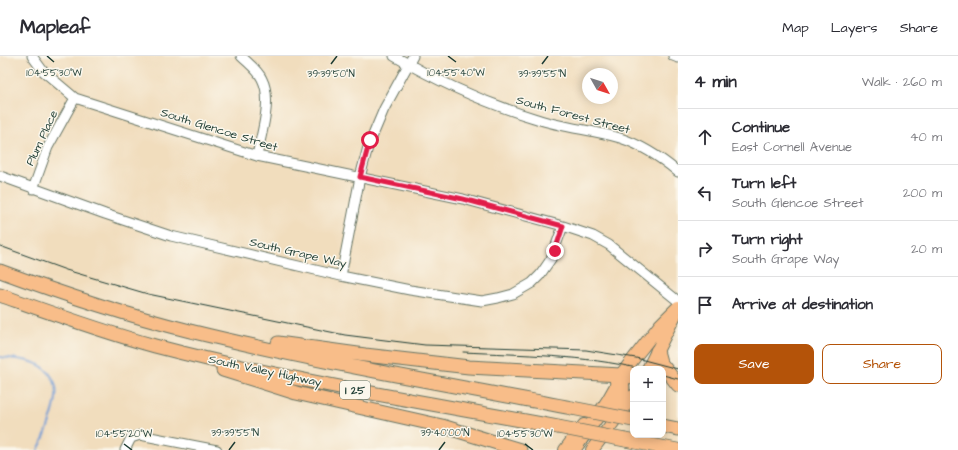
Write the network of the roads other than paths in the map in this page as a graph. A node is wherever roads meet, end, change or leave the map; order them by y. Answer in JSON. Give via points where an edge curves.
{"nodes":[{"id":1,"x":32,"y":56,"type":"edge"},
{"id":2,"x":240,"y":56,"type":"edge"},
{"id":3,"x":394,"y":56,"type":"edge"},
{"id":4,"x":673,"y":56,"type":"edge"},
{"id":5,"x":678,"y":58,"type":"edge"},
{"id":6,"x":410,"y":60,"type":"edge"},
{"id":7,"x":75,"y":98,"type":"junction"},
{"id":8,"x":257,"y":156,"type":"junction"},
{"id":9,"x":678,"y":172,"type":"edge"},
{"id":10,"x":0,"y":176,"type":"edge"},
{"id":11,"x":360,"y":177,"type":"junction"},
{"id":12,"x":32,"y":188,"type":"junction"},
{"id":13,"x":563,"y":226,"type":"junction"},
{"id":14,"x":0,"y":271,"type":"edge"},
{"id":15,"x":341,"y":276,"type":"junction"},
{"id":16,"x":0,"y":295,"type":"edge"},
{"id":17,"x":678,"y":301,"type":"edge"},
{"id":18,"x":678,"y":308,"type":"edge"},
{"id":19,"x":189,"y":331,"type":"junction"},
{"id":20,"x":154,"y":346,"type":"junction"},
{"id":21,"x":657,"y":351,"type":"junction"},
{"id":22,"x":650,"y":366,"type":"edge"},
{"id":23,"x":627,"y":376,"type":"edge"},
{"id":24,"x":666,"y":385,"type":"edge"},
{"id":25,"x":678,"y":385,"type":"edge"},
{"id":26,"x":678,"y":389,"type":"edge"},
{"id":27,"x":630,"y":400,"type":"edge"},
{"id":28,"x":630,"y":419,"type":"edge"},
{"id":29,"x":666,"y":426,"type":"edge"},
{"id":30,"x":678,"y":428,"type":"edge"},
{"id":31,"x":125,"y":450,"type":"edge"},
{"id":32,"x":217,"y":450,"type":"edge"},
{"id":33,"x":518,"y":450,"type":"edge"},
{"id":34,"x":565,"y":450,"type":"edge"},
{"id":35,"x":574,"y":450,"type":"edge"},
{"id":36,"x":584,"y":450,"type":"edge"},
{"id":37,"x":592,"y":450,"type":"edge"},
{"id":38,"x":677,"y":450,"type":"edge"}],
"edges":[{"from":1,"to":7,"type":"street","name":"South Glencoe Street","via":[[43,71]]},
{"from":2,"to":8,"type":"street","via":[[262,78],[267,91],[267,105]]},
{"from":3,"to":6,"type":"street","name":"South Forest Street"},
{"from":4,"to":5,"type":"street"},
{"from":6,"to":9,"type":"street","name":"South Forest Street","via":[[453,88],[549,123],[611,136],[634,144],[659,157]]},
{"from":6,"to":11,"type":"street","via":[[374,132]]},
{"from":7,"to":8,"type":"street","name":"South Glencoe Street"},
{"from":7,"to":12,"type":"street","name":"Plum Place","via":[[48,147]]},
{"from":8,"to":11,"type":"street","name":"South Glencoe Street"},
{"from":10,"to":12,"type":"street","name":"South Grape Way"},
{"from":11,"to":13,"type":"street","name":"South Glencoe Street","via":[[463,199]]},
{"from":11,"to":15,"type":"street"},
{"from":12,"to":15,"type":"street","name":"South Grape Way","via":[[171,236]]},
{"from":13,"to":15,"type":"street","name":"South Grape Way","via":[[553,255],[540,275],[525,288],[498,298],[482,301]]},
{"from":13,"to":17,"type":"street","name":"South Glencoe Street","via":[[605,242]]},
{"from":14,"to":19,"type":"highway","name":"South Valley Highway","number":"I 25"},
{"from":16,"to":20,"type":"highway","name":"South Valley Highway","number":"I 25"},
{"from":18,"to":21,"type":"main road"},
{"from":18,"to":23,"type":"main road","via":[[660,325]]},
{"from":19,"to":23,"type":"highway","via":[[433,363]]},
{"from":19,"to":28,"type":"highway","name":"South Valley Highway","number":"I 25","bridge":true,"via":[[261,348]]},
{"from":20,"to":33,"type":"highway","via":[[277,388],[442,426]]},
{"from":20,"to":38,"type":"highway","name":"South Valley Highway","number":"I 25","bridge":true,"via":[[275,374]]},
{"from":21,"to":22,"type":"main road"},
{"from":21,"to":25,"type":"highway","via":[[660,362]]},
{"from":23,"to":34,"type":"main road"},
{"from":23,"to":35,"type":"highway","via":[[617,386]]},
{"from":23,"to":36,"type":"highway","via":[[622,396]]},
{"from":24,"to":26,"type":"highway"},
{"from":27,"to":37,"type":"main road"},
{"from":29,"to":30,"type":"highway"},
{"from":31,"to":32,"type":"street","via":[[131,438],[136,436]]}]}
